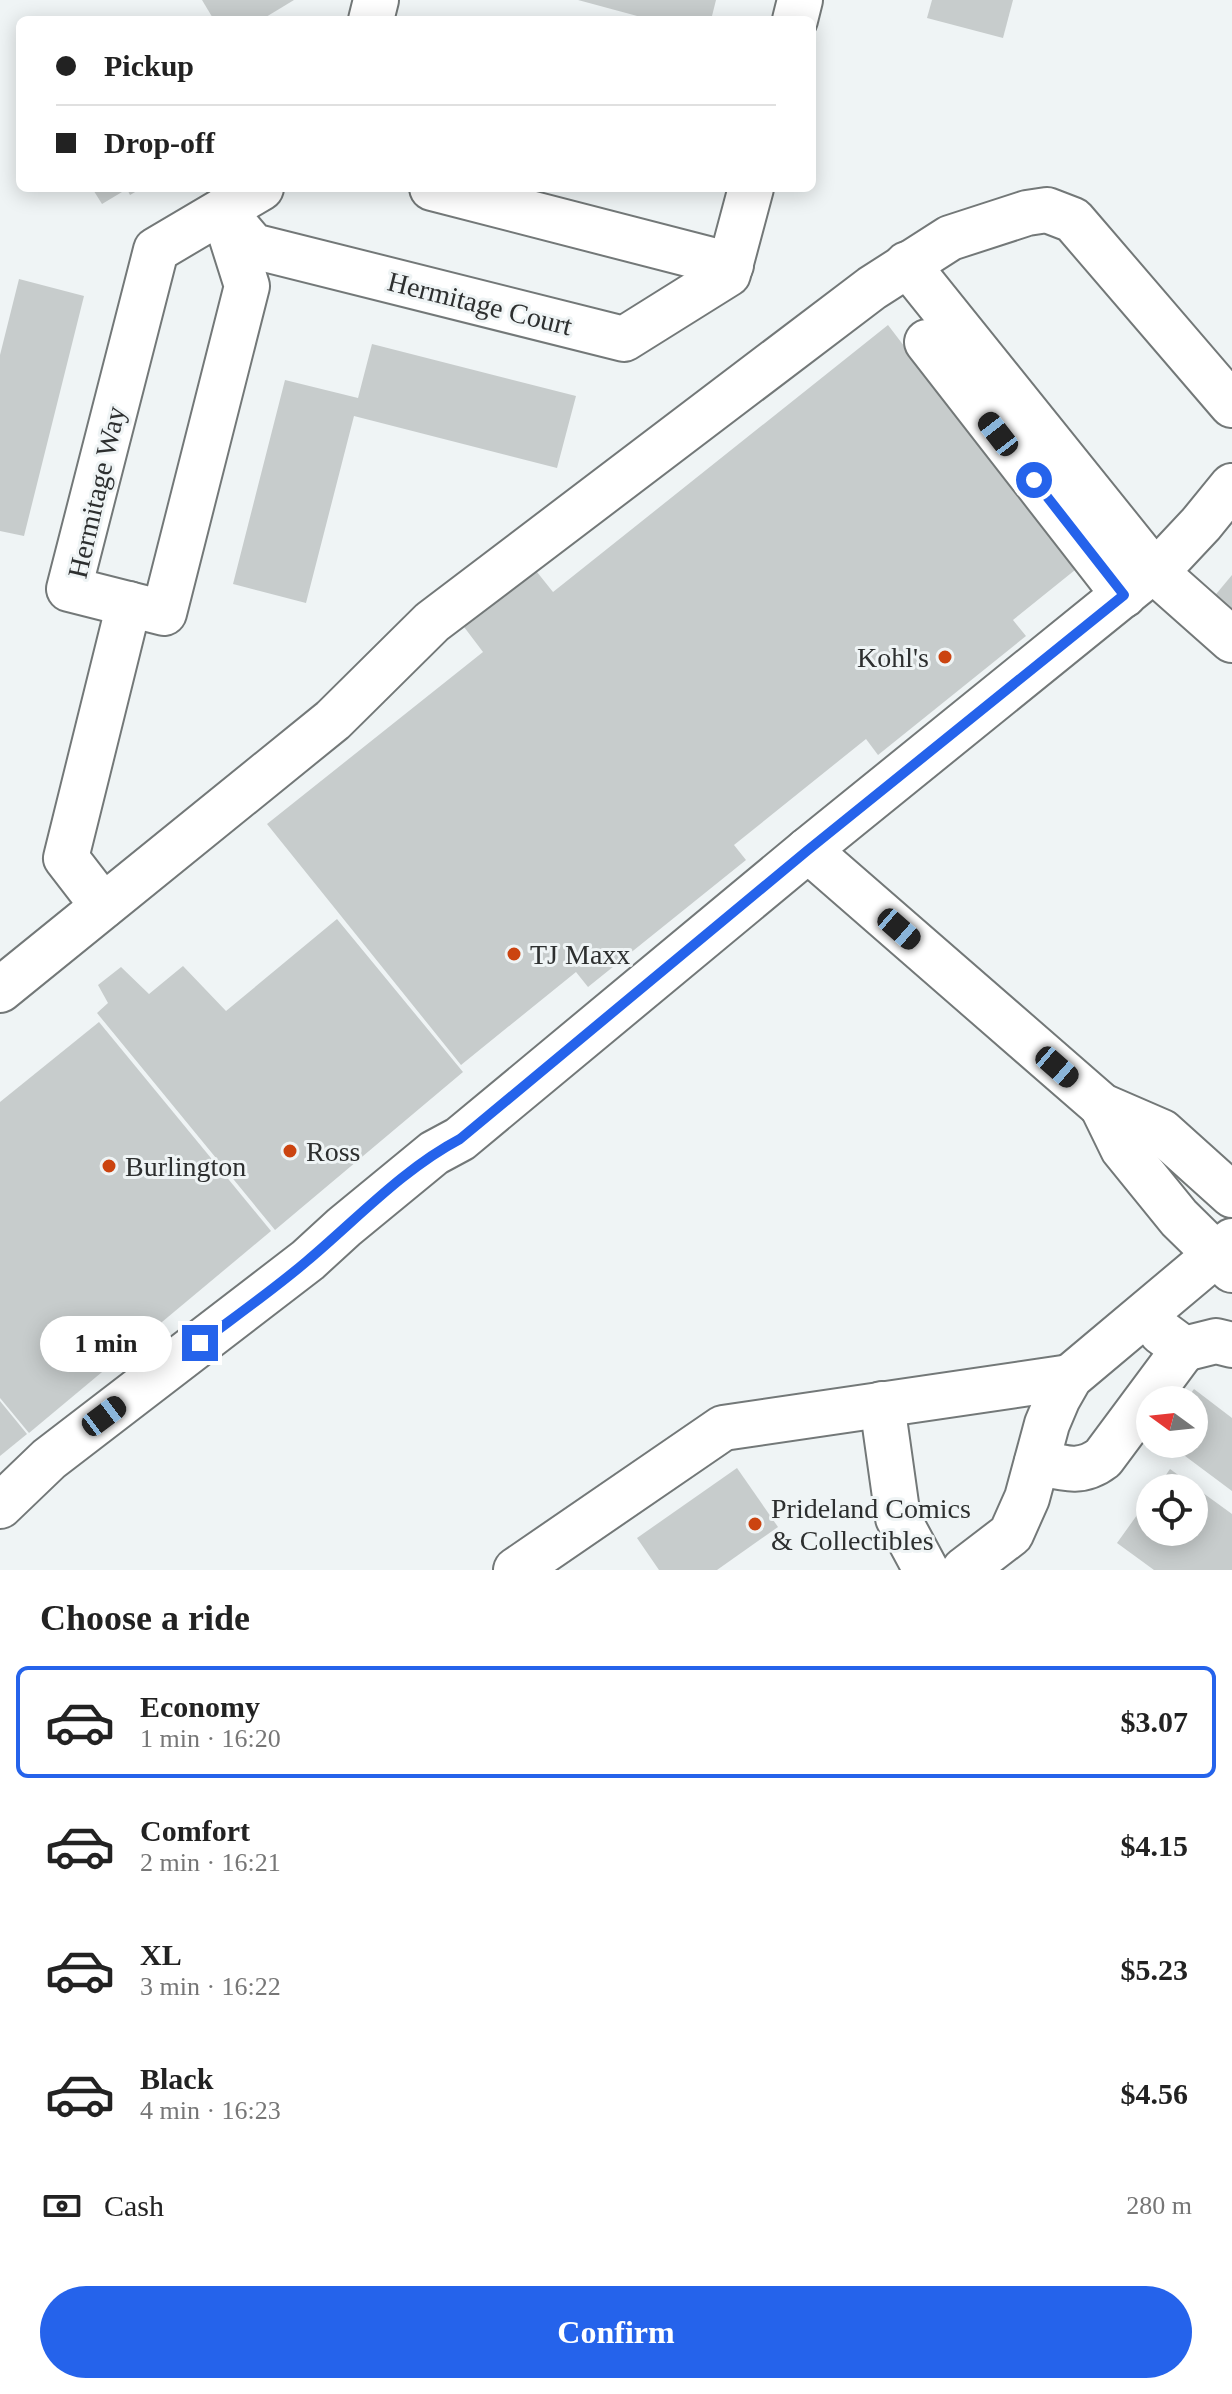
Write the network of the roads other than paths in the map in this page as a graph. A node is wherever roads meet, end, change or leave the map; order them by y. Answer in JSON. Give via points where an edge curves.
{"nodes":[{"id":1,"x":254,"y":192,"type":"edge"},
{"id":2,"x":448,"y":192,"type":"edge"},
{"id":3,"x":750,"y":192,"type":"edge"},
{"id":4,"x":223,"y":210,"type":"junction"},
{"id":5,"x":907,"y":264,"type":"junction"},
{"id":6,"x":731,"y":265,"type":"junction"},
{"id":7,"x":927,"y":342,"type":"dead end"},
{"id":8,"x":1232,"y":405,"type":"edge"},
{"id":9,"x":1232,"y":486,"type":"edge"},
{"id":10,"x":1138,"y":582,"type":"junction"},
{"id":11,"x":129,"y":604,"type":"junction"},
{"id":12,"x":1232,"y":640,"type":"edge"},
{"id":13,"x":808,"y":850,"type":"junction"},
{"id":14,"x":103,"y":906,"type":"junction"},
{"id":15,"x":0,"y":990,"type":"edge"},
{"id":16,"x":1102,"y":1106,"type":"junction"},
{"id":17,"x":1232,"y":1195,"type":"edge"},
{"id":18,"x":1227,"y":1255,"type":"edge"},
{"id":19,"x":1140,"y":1316,"type":"junction"},
{"id":20,"x":1232,"y":1345,"type":"edge"},
{"id":21,"x":1184,"y":1349,"type":"junction"},
{"id":22,"x":1070,"y":1377,"type":"junction"},
{"id":23,"x":882,"y":1404,"type":"junction"},
{"id":24,"x":1037,"y":1462,"type":"junction"},
{"id":25,"x":0,"y":1506,"type":"edge"},
{"id":26,"x":516,"y":1570,"type":"edge"},
{"id":27,"x":926,"y":1570,"type":"edge"},
{"id":28,"x":964,"y":1570,"type":"edge"}],
"edges":[{"from":1,"to":4,"type":"street","name":"Hermitage Way"},
{"from":2,"to":6,"type":"street"},
{"from":3,"to":6,"type":"street"},
{"from":4,"to":6,"type":"street","name":"Hermitage Court","via":[[253,246],[624,339],[728,274]]},
{"from":4,"to":11,"type":"street","via":[[247,286],[164,613]]},
{"from":4,"to":11,"type":"street","name":"Hermitage Way","via":[[156,250],[69,589]]},
{"from":5,"to":8,"type":"street","via":[[950,238],[1027,213],[1047,210],[1073,220]]},
{"from":5,"to":10,"type":"street"},
{"from":5,"to":14,"type":"street","via":[[432,622],[333,720]]},
{"from":7,"to":10,"type":"street"},
{"from":9,"to":10,"type":"street","via":[[1171,556]]},
{"from":10,"to":12,"type":"street"},
{"from":10,"to":13,"type":"street"},
{"from":11,"to":14,"type":"street","via":[[66,858]]},
{"from":13,"to":16,"type":"street"},
{"from":13,"to":25,"type":"street","via":[[460,1139],[434,1153],[308,1260],[49,1459]]},
{"from":14,"to":15,"type":"street"},
{"from":16,"to":17,"type":"street","via":[[1162,1132]]},
{"from":16,"to":18,"type":"street","via":[[1123,1149],[1179,1218]]},
{"from":18,"to":19,"type":"street"},
{"from":19,"to":21,"type":"street"},
{"from":19,"to":22,"type":"street"},
{"from":20,"to":21,"type":"street","via":[[1216,1341]]},
{"from":21,"to":24,"type":"street","via":[[1103,1458],[1089,1469]]},
{"from":22,"to":23,"type":"street"},
{"from":22,"to":24,"type":"street","via":[[1047,1424]]},
{"from":23,"to":26,"type":"street","via":[[723,1428]]},
{"from":23,"to":27,"type":"street","via":[[898,1518]]},
{"from":24,"to":28,"type":"street","via":[[1011,1534]]}]}
